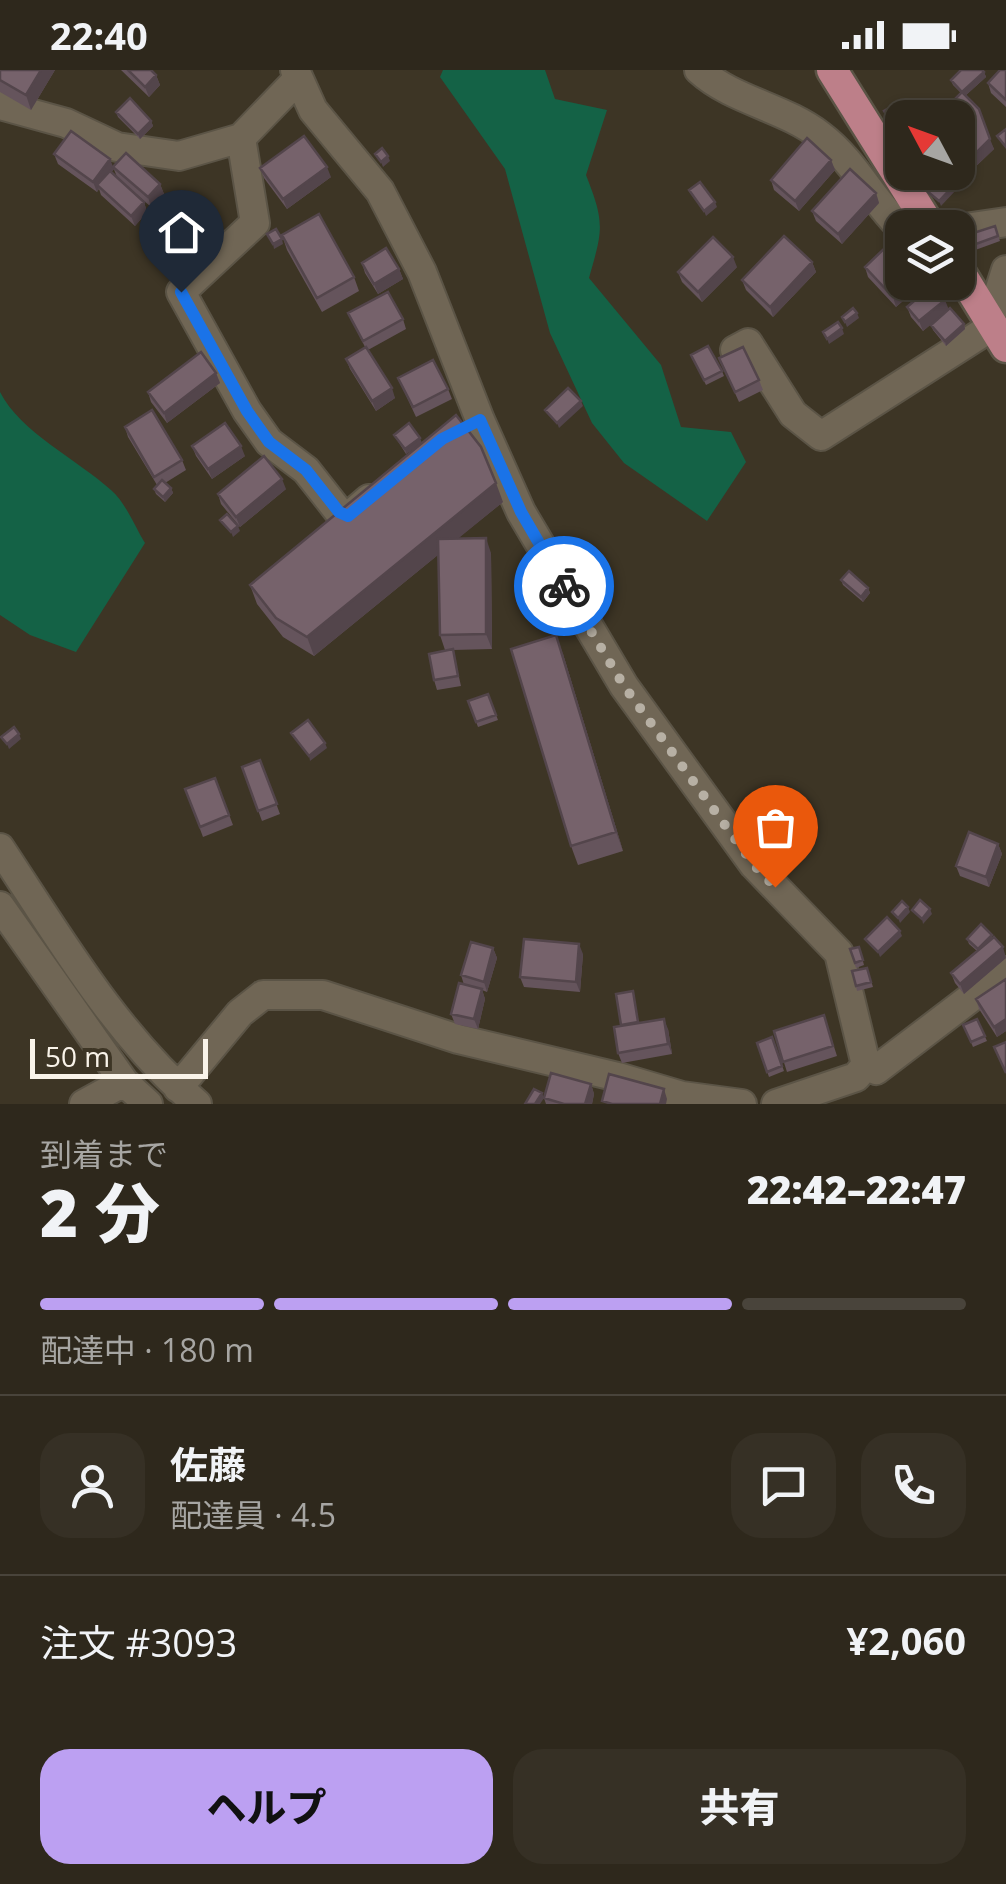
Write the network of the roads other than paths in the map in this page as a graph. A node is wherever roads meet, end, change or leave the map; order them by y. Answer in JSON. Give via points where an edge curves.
{"nodes":[{"id":1,"x":699,"y":70,"type":"edge"},
{"id":2,"x":832,"y":70,"type":"edge"},
{"id":3,"x":296,"y":74,"type":"edge"},
{"id":4,"x":0,"y":105,"type":"edge"},
{"id":5,"x":242,"y":138,"type":"junction"},
{"id":6,"x":887,"y":210,"type":"edge"},
{"id":7,"x":920,"y":210,"type":"edge"},
{"id":8,"x":1006,"y":222,"type":"edge"},
{"id":9,"x":975,"y":227,"type":"edge"},
{"id":10,"x":1006,"y":270,"type":"edge"},
{"id":11,"x":975,"y":297,"type":"edge"},
{"id":12,"x":996,"y":331,"type":"edge"},
{"id":13,"x":735,"y":350,"type":"edge"},
{"id":14,"x":388,"y":483,"type":"edge"},
{"id":15,"x":0,"y":848,"type":"edge"},
{"id":16,"x":0,"y":906,"type":"edge"},
{"id":17,"x":1006,"y":971,"type":"edge"},
{"id":18,"x":866,"y":1065,"type":"junction"},
{"id":19,"x":124,"y":1082,"type":"junction"},
{"id":20,"x":187,"y":1096,"type":"edge"},
{"id":21,"x":681,"y":1100,"type":"edge"},
{"id":22,"x":84,"y":1104,"type":"edge"},
{"id":23,"x":148,"y":1104,"type":"edge"},
{"id":24,"x":742,"y":1104,"type":"edge"},
{"id":25,"x":776,"y":1104,"type":"edge"}],
"edges":[{"from":1,"to":6,"type":"street","via":[[714,84],[798,120],[823,138]]},
{"from":2,"to":7,"type":"main road"},
{"from":3,"to":5,"type":"street"},
{"from":3,"to":18,"type":"street","via":[[313,110],[380,191],[422,272],[467,426],[624,686],[754,865],[839,954]]},
{"from":4,"to":5,"type":"street","via":[[66,123],[116,147],[179,156]]},
{"from":5,"to":14,"type":"street","via":[[255,223],[181,292],[269,442],[306,470],[339,512],[348,516]]},
{"from":8,"to":9,"type":"street"},
{"from":10,"to":12,"type":"street"},
{"from":11,"to":12,"type":"main road"},
{"from":12,"to":13,"type":"street","via":[[821,436],[793,414],[748,343]]},
{"from":15,"to":20,"type":"street","via":[[115,1018]]},
{"from":16,"to":19,"type":"street"},
{"from":17,"to":18,"type":"street","via":[[876,1070]]},
{"from":18,"to":25,"type":"street","via":[[856,1077]]},
{"from":19,"to":22,"type":"street"},
{"from":19,"to":23,"type":"street"},
{"from":20,"to":21,"type":"street","via":[[240,1013],[263,995],[323,994]]},
{"from":21,"to":24,"type":"street"}]}
